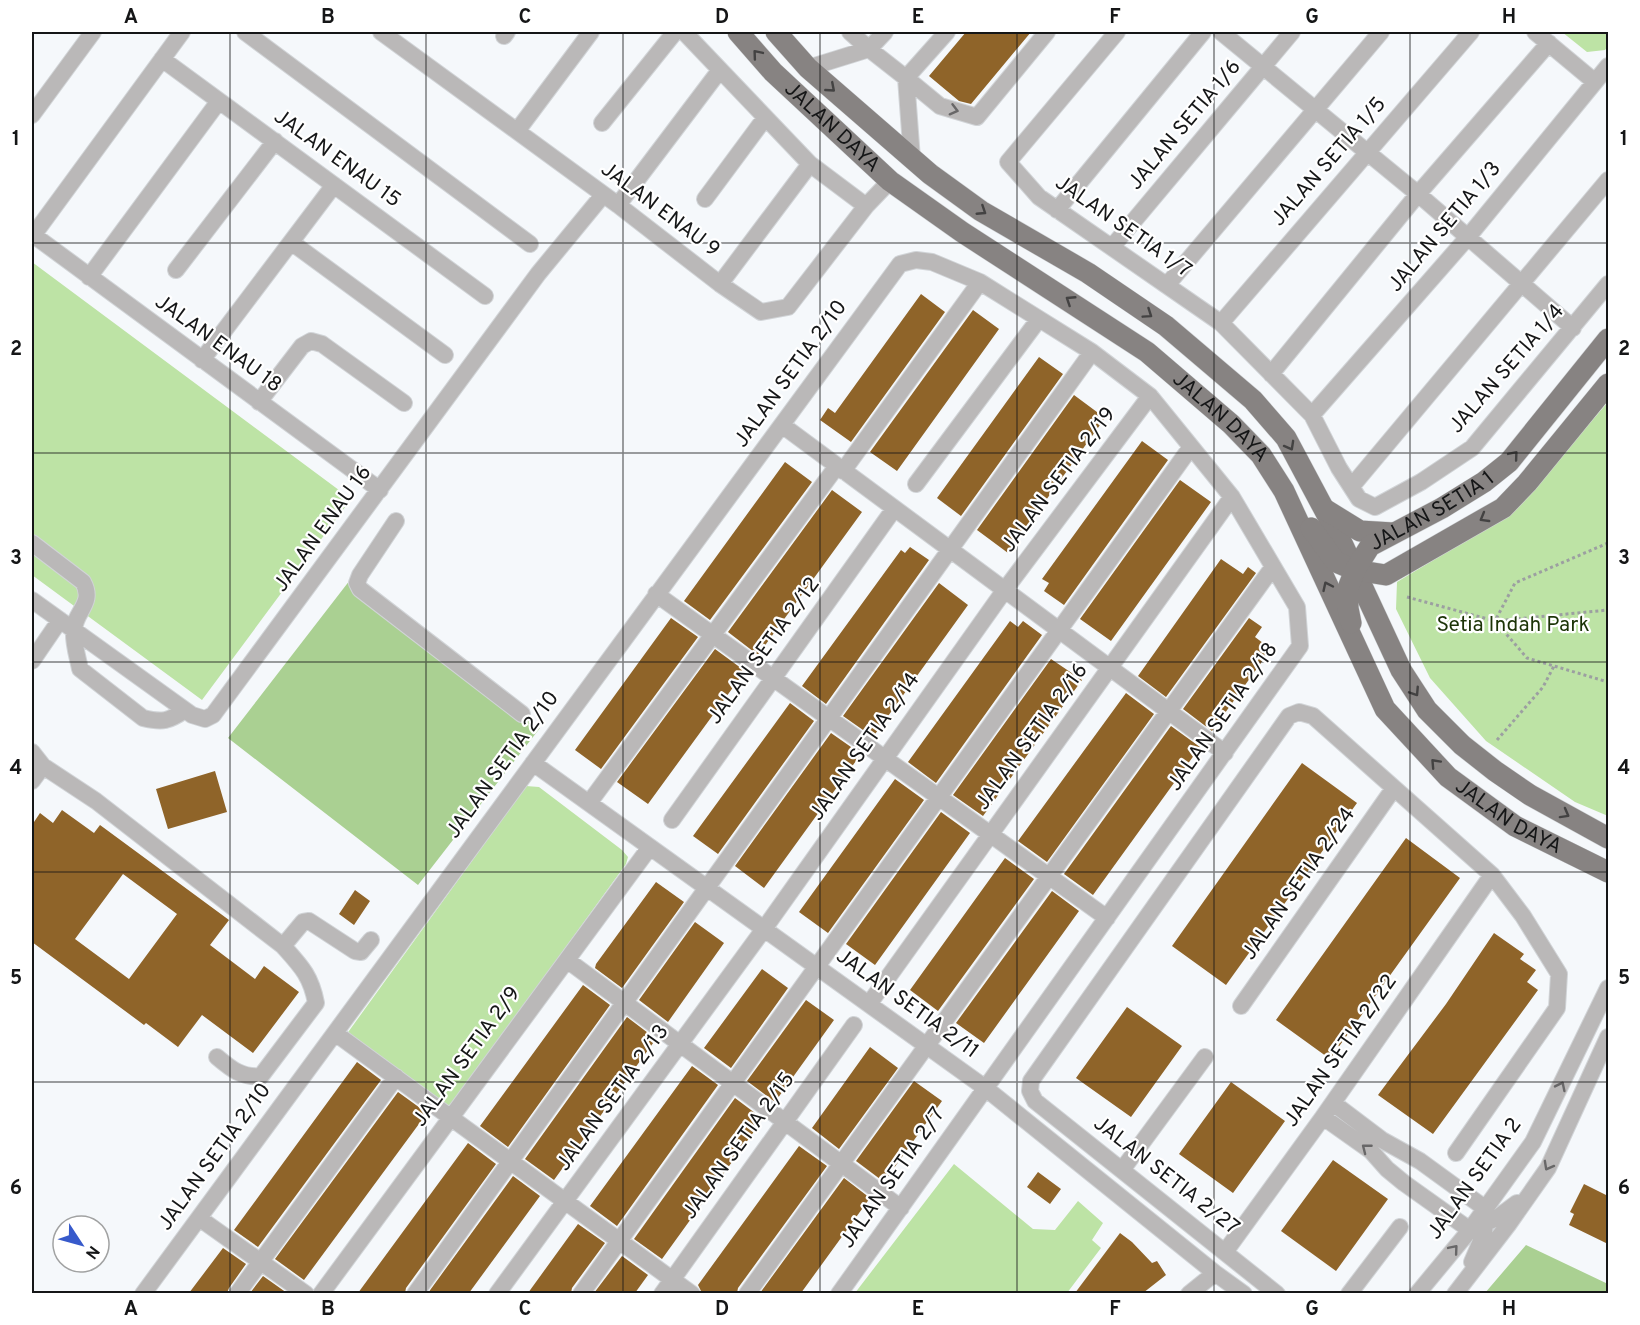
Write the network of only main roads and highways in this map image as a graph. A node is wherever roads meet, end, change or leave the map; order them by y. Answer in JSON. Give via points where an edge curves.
{"nodes":[{"id":1,"x":738,"y":32,"type":"edge"},
{"id":2,"x":776,"y":32,"type":"edge"},
{"id":3,"x":1608,"y":339,"type":"edge"},
{"id":4,"x":1608,"y":384,"type":"edge"},
{"id":5,"x":1284,"y":491,"type":"junction"},
{"id":6,"x":1323,"y":508,"type":"junction"},
{"id":7,"x":1396,"y":533,"type":"junction"},
{"id":8,"x":1411,"y":561,"type":"junction"},
{"id":9,"x":1355,"y":570,"type":"junction"},
{"id":10,"x":1388,"y":641,"type":"junction"},
{"id":11,"x":1361,"y":658,"type":"junction"},
{"id":12,"x":1608,"y":838,"type":"edge"},
{"id":13,"x":1599,"y":867,"type":"edge"},
{"id":14,"x":1608,"y":878,"type":"edge"}],
"edges":[{"from":5,"to":1,"type":"main road","name":"JALAN DAYA","one_way":true,"via":[[1261,455],[1231,424],[1147,352],[890,181],[773,72]]},
{"from":2,"to":6,"type":"main road","name":"JALAN DAYA","one_way":true,"via":[[808,68],[912,159],[981,211],[1088,273],[1166,326],[1253,400],[1286,438]]},
{"from":7,"to":3,"type":"main road","name":"JALAN SETIA 1","one_way":true,"via":[[1484,482],[1509,462]]},
{"from":4,"to":8,"type":"main road","name":"JALAN SETIA 1","one_way":true,"via":[[1503,508]]},
{"from":5,"to":9,"type":"main road","via":[[1336,562]]},
{"from":11,"to":5,"type":"main road","name":"JALAN DAYA","one_way":true},
{"from":6,"to":7,"type":"main road","via":[[1359,531]]},
{"from":6,"to":9,"type":"main road","name":"JALAN DAYA"},
{"from":7,"to":9,"type":"main road","name":"JALAN SETIA 1","via":[[1370,546]]},
{"from":8,"to":9,"type":"main road","name":"JALAN SETIA 1","via":[[1386,574]]},
{"from":8,"to":10,"type":"main road","via":[[1389,576],[1382,590],[1380,604]]},
{"from":9,"to":10,"type":"main road","name":"JALAN DAYA"},
{"from":9,"to":11,"type":"main road","via":[[1348,588],[1347,608]]},
{"from":10,"to":12,"type":"main road","name":"JALAN DAYA","one_way":true,"via":[[1427,710],[1462,745],[1530,795]]},
{"from":13,"to":11,"type":"main road","name":"JALAN DAYA","one_way":true,"via":[[1515,826],[1448,777],[1385,709]]},
{"from":13,"to":14,"type":"main road","name":"JALAN DAYA"}]}
